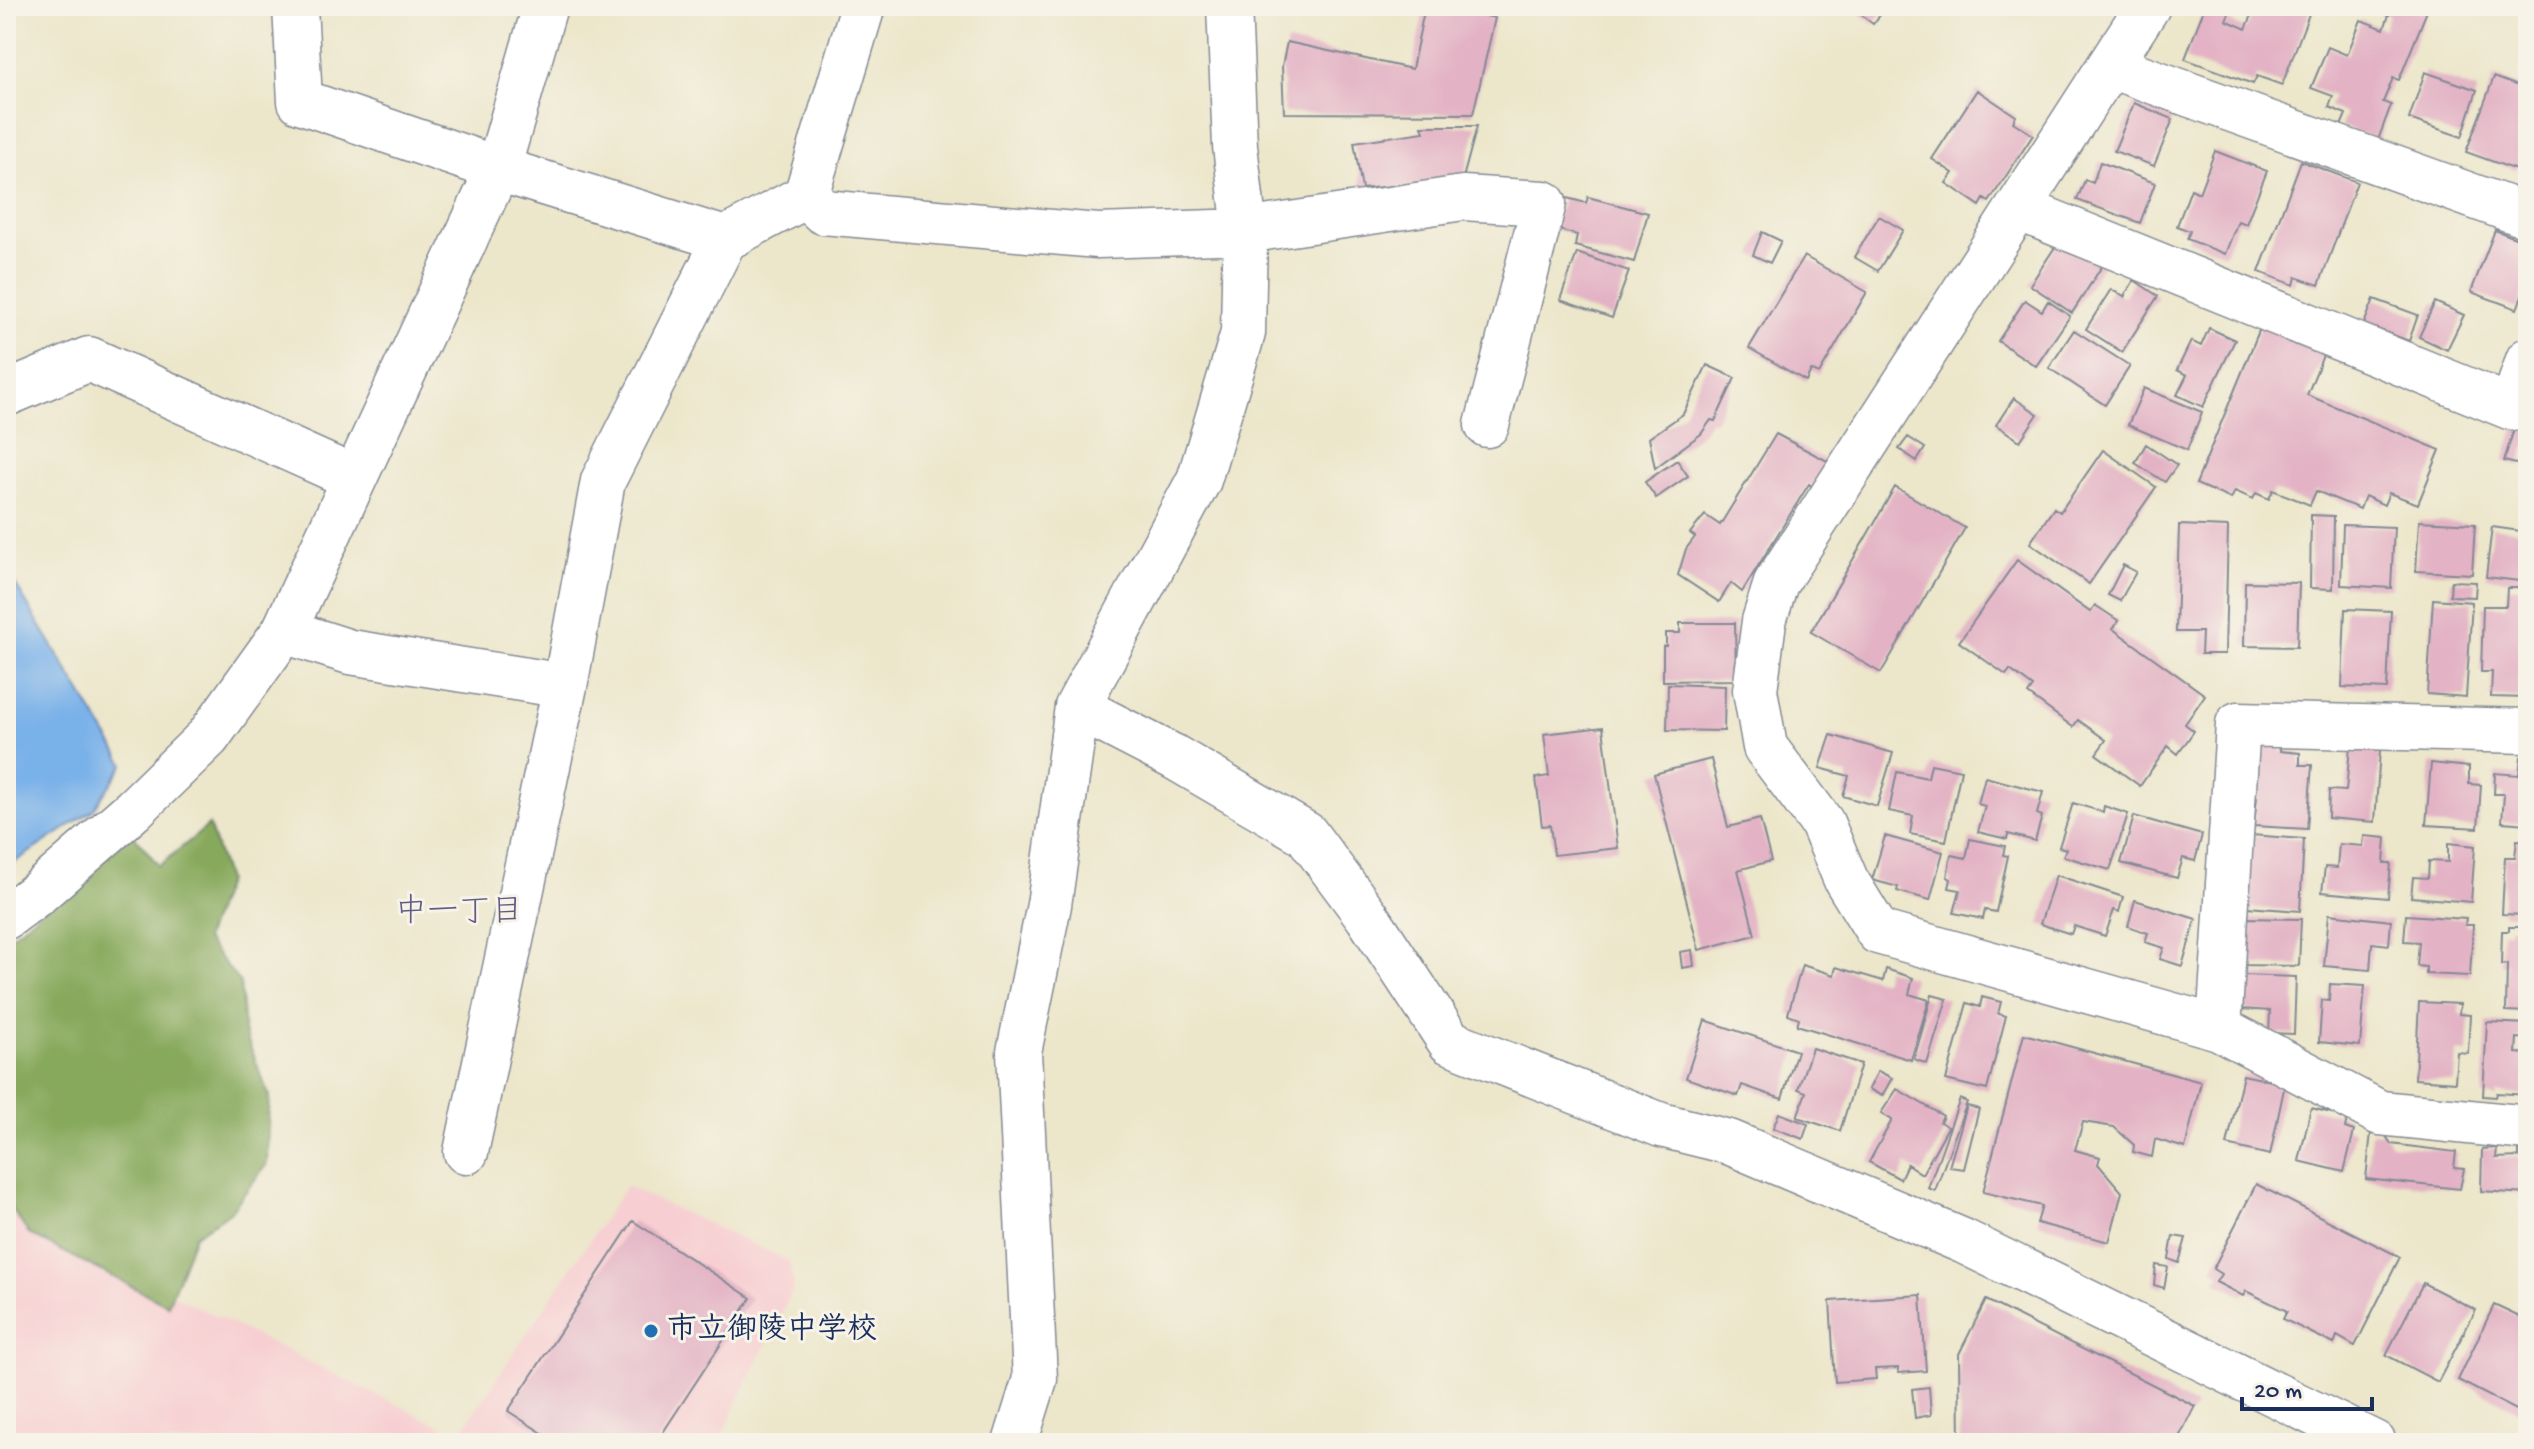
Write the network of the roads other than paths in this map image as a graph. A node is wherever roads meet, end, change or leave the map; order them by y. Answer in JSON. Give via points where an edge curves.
{"nodes":[{"id":1,"x":295,"y":6,"type":"edge"},
{"id":2,"x":545,"y":6,"type":"edge"},
{"id":3,"x":863,"y":6,"type":"edge"},
{"id":4,"x":1229,"y":6,"type":"edge"},
{"id":5,"x":2148,"y":6,"type":"edge"},
{"id":6,"x":2110,"y":66,"type":"junction"},
{"id":7,"x":498,"y":169,"type":"junction"},
{"id":8,"x":806,"y":196,"type":"junction"},
{"id":9,"x":2018,"y":208,"type":"junction"},
{"id":10,"x":2528,"y":216,"type":"edge"},
{"id":11,"x":1245,"y":231,"type":"junction"},
{"id":12,"x":725,"y":239,"type":"junction"},
{"id":13,"x":2528,"y":360,"type":"edge"},
{"id":14,"x":6,"y":394,"type":"edge"},
{"id":15,"x":1487,"y":425,"type":"dead end"},
{"id":16,"x":354,"y":478,"type":"junction"},
{"id":17,"x":284,"y":631,"type":"junction"},
{"id":18,"x":565,"y":686,"type":"junction"},
{"id":19,"x":1077,"y":707,"type":"junction"},
{"id":20,"x":2528,"y":731,"type":"edge"},
{"id":21,"x":6,"y":917,"type":"edge"},
{"id":22,"x":2219,"y":1028,"type":"junction"},
{"id":23,"x":2528,"y":1128,"type":"edge"},
{"id":24,"x":466,"y":1152,"type":"dead end"},
{"id":25,"x":1015,"y":1443,"type":"edge"},
{"id":26,"x":2374,"y":1443,"type":"edge"}],
"edges":[{"from":1,"to":7,"type":"street","via":[[300,101]]},
{"from":2,"to":7,"type":"street"},
{"from":3,"to":8,"type":"street"},
{"from":4,"to":11,"type":"street"},
{"from":5,"to":6,"type":"street"},
{"from":6,"to":9,"type":"street"},
{"from":6,"to":10,"type":"street"},
{"from":7,"to":12,"type":"street"},
{"from":7,"to":16,"type":"street"},
{"from":8,"to":11,"type":"street","via":[[823,212],[1098,236]]},
{"from":8,"to":12,"type":"street"},
{"from":9,"to":13,"type":"street","via":[[2512,408]]},
{"from":9,"to":22,"type":"street","via":[[1776,583],[1764,621],[1755,690],[1765,747],[1822,823],[1846,880],[1878,932]]},
{"from":11,"to":15,"type":"street","via":[[1463,198],[1544,203]]},
{"from":11,"to":19,"type":"street","via":[[1243,333],[1199,480]]},
{"from":12,"to":18,"type":"street","via":[[603,481]]},
{"from":14,"to":16,"type":"street","via":[[89,359]]},
{"from":16,"to":17,"type":"street"},
{"from":17,"to":18,"type":"street","via":[[350,652]]},
{"from":17,"to":21,"type":"street","via":[[208,737],[133,810]]},
{"from":18,"to":24,"type":"street"},
{"from":19,"to":25,"type":"street","via":[[1049,905],[1019,1052],[1035,1379]]},
{"from":19,"to":26,"type":"street","via":[[1306,834],[1450,1042],[1661,1125],[1729,1142],[1963,1241]]},
{"from":20,"to":22,"type":"street","via":[[2238,724]]},
{"from":22,"to":23,"type":"street","via":[[2380,1113]]}]}
